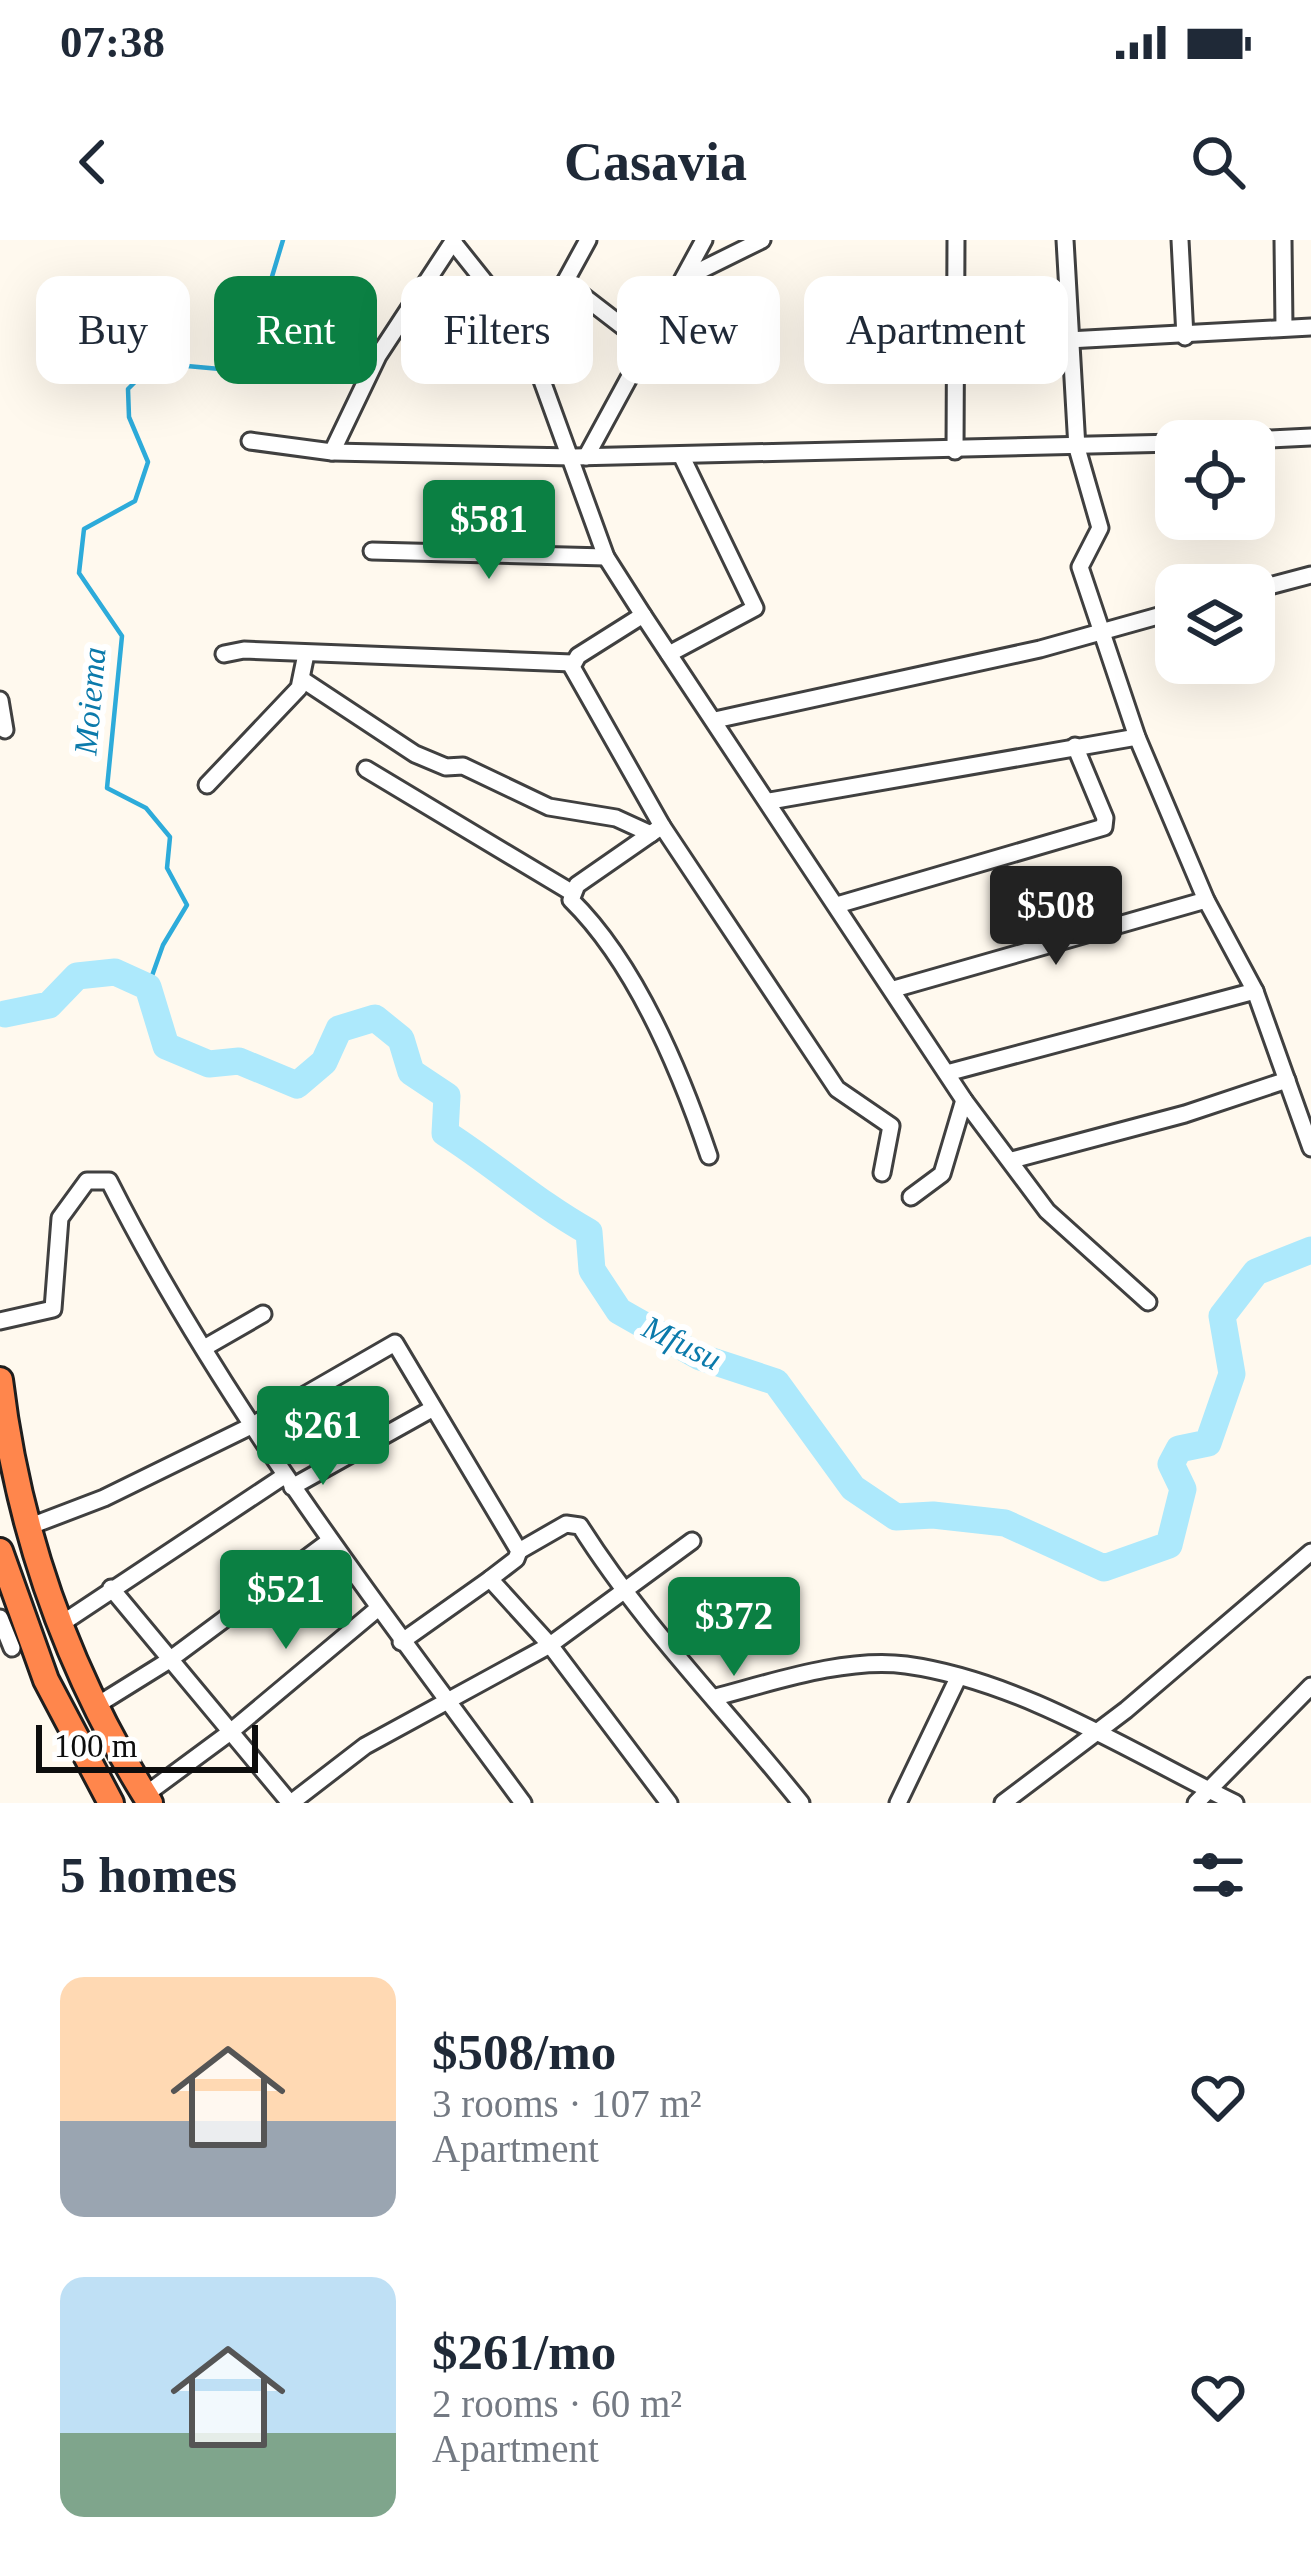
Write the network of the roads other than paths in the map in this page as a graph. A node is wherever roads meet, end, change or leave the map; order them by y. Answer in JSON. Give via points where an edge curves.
{"nodes":[{"id":1,"x":588,"y":240,"type":"edge"},
{"id":2,"x":704,"y":240,"type":"edge"},
{"id":3,"x":762,"y":240,"type":"edge"},
{"id":4,"x":956,"y":240,"type":"edge"},
{"id":5,"x":1065,"y":240,"type":"edge"},
{"id":6,"x":1180,"y":240,"type":"edge"},
{"id":7,"x":1283,"y":240,"type":"edge"},
{"id":8,"x":453,"y":241,"type":"edge"},
{"id":9,"x":481,"y":276,"type":"edge"},
{"id":10,"x":568,"y":276,"type":"edge"},
{"id":11,"x":686,"y":276,"type":"edge"},
{"id":12,"x":689,"y":276,"type":"edge"},
{"id":13,"x":1066,"y":276,"type":"edge"},
{"id":14,"x":593,"y":304,"type":"edge"},
{"id":15,"x":617,"y":322,"type":"edge"},
{"id":16,"x":1284,"y":327,"type":"junction"},
{"id":17,"x":1311,"y":327,"type":"edge"},
{"id":18,"x":1185,"y":337,"type":"junction"},
{"id":19,"x":1068,"y":340,"type":"joint"},
{"id":20,"x":548,"y":384,"type":"edge"},
{"id":21,"x":625,"y":384,"type":"edge"},
{"id":22,"x":1311,"y":437,"type":"edge"},
{"id":23,"x":1275,"y":439,"type":"edge"},
{"id":24,"x":250,"y":441,"type":"dead end"},
{"id":25,"x":1155,"y":444,"type":"edge"},
{"id":26,"x":1077,"y":448,"type":"junction"},
{"id":27,"x":955,"y":451,"type":"junction"},
{"id":28,"x":332,"y":452,"type":"junction"},
{"id":29,"x":580,"y":457,"type":"junction"},
{"id":30,"x":682,"y":457,"type":"junction"},
{"id":31,"x":372,"y":551,"type":"dead end"},
{"id":32,"x":606,"y":557,"type":"junction"},
{"id":33,"x":1311,"y":574,"type":"edge"},
{"id":34,"x":1275,"y":584,"type":"edge"},
{"id":35,"x":643,"y":616,"type":"junction"},
{"id":36,"x":1155,"y":617,"type":"edge"},
{"id":37,"x":1101,"y":632,"type":"junction"},
{"id":38,"x":224,"y":654,"type":"dead end"},
{"id":39,"x":306,"y":654,"type":"junction"},
{"id":40,"x":669,"y":654,"type":"junction"},
{"id":41,"x":572,"y":663,"type":"junction"},
{"id":42,"x":303,"y":680,"type":"junction"},
{"id":43,"x":0,"y":700,"type":"edge"},
{"id":44,"x":716,"y":720,"type":"junction"},
{"id":45,"x":5,"y":730,"type":"dead end"},
{"id":46,"x":1137,"y":737,"type":"junction"},
{"id":47,"x":1075,"y":746,"type":"junction"},
{"id":48,"x":367,"y":769,"type":"dead end"},
{"id":49,"x":207,"y":785,"type":"dead end"},
{"id":50,"x":770,"y":801,"type":"junction"},
{"id":51,"x":657,"y":830,"type":"junction"},
{"id":52,"x":571,"y":892,"type":"junction"},
{"id":53,"x":1205,"y":900,"type":"junction"},
{"id":54,"x":837,"y":905,"type":"junction"},
{"id":55,"x":894,"y":989,"type":"junction"},
{"id":56,"x":1255,"y":991,"type":"junction"},
{"id":57,"x":947,"y":1073,"type":"junction"},
{"id":58,"x":1287,"y":1080,"type":"junction"},
{"id":59,"x":964,"y":1100,"type":"junction"},
{"id":60,"x":1311,"y":1148,"type":"edge"},
{"id":61,"x":709,"y":1156,"type":"dead end"},
{"id":62,"x":1012,"y":1160,"type":"junction"},
{"id":63,"x":882,"y":1173,"type":"dead end"},
{"id":64,"x":911,"y":1197,"type":"dead end"},
{"id":65,"x":1148,"y":1302,"type":"dead end"},
{"id":66,"x":263,"y":1314,"type":"dead end"},
{"id":67,"x":0,"y":1321,"type":"edge"},
{"id":68,"x":204,"y":1348,"type":"junction"},
{"id":69,"x":0,"y":1380,"type":"edge"},
{"id":70,"x":430,"y":1409,"type":"junction"},
{"id":71,"x":251,"y":1426,"type":"junction"},
{"id":72,"x":288,"y":1481,"type":"junction"},
{"id":73,"x":28,"y":1527,"type":"junction"},
{"id":74,"x":692,"y":1541,"type":"dead end"},
{"id":75,"x":328,"y":1542,"type":"junction"},
{"id":76,"x":0,"y":1551,"type":"edge"},
{"id":77,"x":519,"y":1551,"type":"junction"},
{"id":78,"x":1311,"y":1552,"type":"edge"},
{"id":79,"x":490,"y":1580,"type":"junction"},
{"id":80,"x":111,"y":1588,"type":"junction"},
{"id":81,"x":622,"y":1594,"type":"junction"},
{"id":82,"x":376,"y":1610,"type":"junction"},
{"id":83,"x":0,"y":1618,"type":"edge"},
{"id":84,"x":58,"y":1626,"type":"junction"},
{"id":85,"x":401,"y":1642,"type":"junction"},
{"id":86,"x":550,"y":1645,"type":"junction"},
{"id":87,"x":14,"y":1648,"type":"edge"},
{"id":88,"x":168,"y":1661,"type":"junction"},
{"id":89,"x":958,"y":1678,"type":"junction"},
{"id":90,"x":1311,"y":1686,"type":"edge"},
{"id":91,"x":716,"y":1697,"type":"junction"},
{"id":92,"x":448,"y":1704,"type":"junction"},
{"id":93,"x":94,"y":1707,"type":"junction"},
{"id":94,"x":1098,"y":1730,"type":"junction"},
{"id":95,"x":229,"y":1733,"type":"junction"},
{"id":96,"x":1210,"y":1791,"type":"junction"},
{"id":97,"x":147,"y":1799,"type":"edge"},
{"id":98,"x":111,"y":1803,"type":"edge"},
{"id":99,"x":291,"y":1803,"type":"edge"},
{"id":100,"x":523,"y":1803,"type":"edge"},
{"id":101,"x":669,"y":1803,"type":"edge"},
{"id":102,"x":801,"y":1803,"type":"edge"},
{"id":103,"x":898,"y":1803,"type":"edge"},
{"id":104,"x":1004,"y":1803,"type":"edge"},
{"id":105,"x":1196,"y":1803,"type":"edge"},
{"id":106,"x":1235,"y":1803,"type":"edge"}],
"edges":[{"from":1,"to":10,"type":"street"},
{"from":2,"to":11,"type":"street"},
{"from":3,"to":12,"type":"street"},
{"from":4,"to":27,"type":"street"},
{"from":5,"to":13,"type":"street"},
{"from":6,"to":18,"type":"street"},
{"from":7,"to":16,"type":"street"},
{"from":8,"to":9,"type":"street"},
{"from":8,"to":28,"type":"street","via":[[378,356]]},
{"from":14,"to":15,"type":"street"},
{"from":16,"to":17,"type":"street"},
{"from":16,"to":18,"type":"street"},
{"from":18,"to":19,"type":"street"},
{"from":19,"to":26,"type":"street"},
{"from":20,"to":29,"type":"street"},
{"from":21,"to":29,"type":"street"},
{"from":22,"to":23,"type":"street"},
{"from":24,"to":28,"type":"street"},
{"from":25,"to":26,"type":"street"},
{"from":26,"to":27,"type":"street"},
{"from":26,"to":37,"type":"street","via":[[1100,529],[1080,567]]},
{"from":27,"to":30,"type":"street"},
{"from":28,"to":29,"type":"street"},
{"from":29,"to":30,"type":"street"},
{"from":29,"to":32,"type":"street"},
{"from":30,"to":40,"type":"street","via":[[755,608]]},
{"from":31,"to":32,"type":"street"},
{"from":32,"to":35,"type":"street"},
{"from":33,"to":34,"type":"street"},
{"from":35,"to":40,"type":"street"},
{"from":35,"to":41,"type":"street"},
{"from":36,"to":37,"type":"street"},
{"from":37,"to":44,"type":"street"},
{"from":37,"to":46,"type":"street"},
{"from":38,"to":39,"type":"street"},
{"from":39,"to":41,"type":"street"},
{"from":39,"to":42,"type":"street"},
{"from":40,"to":44,"type":"street"},
{"from":41,"to":51,"type":"street"},
{"from":42,"to":49,"type":"street"},
{"from":42,"to":51,"type":"street","via":[[415,754],[463,766],[549,807]]},
{"from":43,"to":45,"type":"street"},
{"from":44,"to":50,"type":"street"},
{"from":46,"to":47,"type":"street"},
{"from":46,"to":53,"type":"street"},
{"from":47,"to":50,"type":"street"},
{"from":47,"to":54,"type":"street","via":[[1104,827]]},
{"from":48,"to":52,"type":"street"},
{"from":50,"to":54,"type":"street"},
{"from":51,"to":52,"type":"street"},
{"from":51,"to":63,"type":"street","via":[[837,1089],[891,1126]]},
{"from":52,"to":61,"type":"street","via":[[630,971]]},
{"from":53,"to":55,"type":"street"},
{"from":53,"to":56,"type":"street"},
{"from":54,"to":55,"type":"street"},
{"from":55,"to":57,"type":"street"},
{"from":56,"to":57,"type":"street"},
{"from":56,"to":58,"type":"street"},
{"from":57,"to":59,"type":"street"},
{"from":58,"to":60,"type":"street"},
{"from":58,"to":62,"type":"street"},
{"from":59,"to":62,"type":"street"},
{"from":59,"to":64,"type":"street","via":[[942,1174]]},
{"from":62,"to":65,"type":"street","via":[[1047,1210]]},
{"from":66,"to":68,"type":"street"},
{"from":67,"to":68,"type":"street","via":[[53,1309],[60,1218],[79,1188],[100,1177]]},
{"from":68,"to":71,"type":"street"},
{"from":69,"to":73,"type":"highway"},
{"from":70,"to":71,"type":"street","via":[[392,1343]]},
{"from":70,"to":72,"type":"street"},
{"from":70,"to":77,"type":"street"},
{"from":71,"to":72,"type":"street"},
{"from":71,"to":73,"type":"street"},
{"from":72,"to":75,"type":"street"},
{"from":72,"to":80,"type":"street"},
{"from":73,"to":84,"type":"highway"},
{"from":74,"to":81,"type":"street"},
{"from":75,"to":82,"type":"street"},
{"from":75,"to":88,"type":"street"},
{"from":76,"to":87,"type":"highway"},
{"from":77,"to":79,"type":"street"},
{"from":77,"to":81,"type":"street","via":[[566,1524],[580,1526]]},
{"from":78,"to":94,"type":"street"},
{"from":79,"to":85,"type":"street"},
{"from":79,"to":86,"type":"street"},
{"from":80,"to":84,"type":"street"},
{"from":80,"to":88,"type":"street"},
{"from":81,"to":86,"type":"street"},
{"from":81,"to":91,"type":"street"},
{"from":82,"to":85,"type":"street"},
{"from":82,"to":95,"type":"street"},
{"from":83,"to":87,"type":"street"},
{"from":84,"to":93,"type":"highway"},
{"from":85,"to":92,"type":"street"},
{"from":86,"to":92,"type":"street"},
{"from":86,"to":101,"type":"street"},
{"from":87,"to":98,"type":"highway"},
{"from":88,"to":93,"type":"street"},
{"from":88,"to":95,"type":"street"},
{"from":89,"to":91,"type":"street","via":[[874,1666]]},
{"from":89,"to":94,"type":"street"},
{"from":89,"to":103,"type":"street"},
{"from":90,"to":96,"type":"street"},
{"from":91,"to":102,"type":"street"},
{"from":92,"to":99,"type":"street","via":[[365,1746]]},
{"from":92,"to":100,"type":"street"},
{"from":93,"to":97,"type":"highway"},
{"from":94,"to":96,"type":"street"},
{"from":94,"to":104,"type":"street"},
{"from":95,"to":97,"type":"street"},
{"from":95,"to":99,"type":"street"},
{"from":96,"to":105,"type":"street"},
{"from":96,"to":106,"type":"street"}]}
